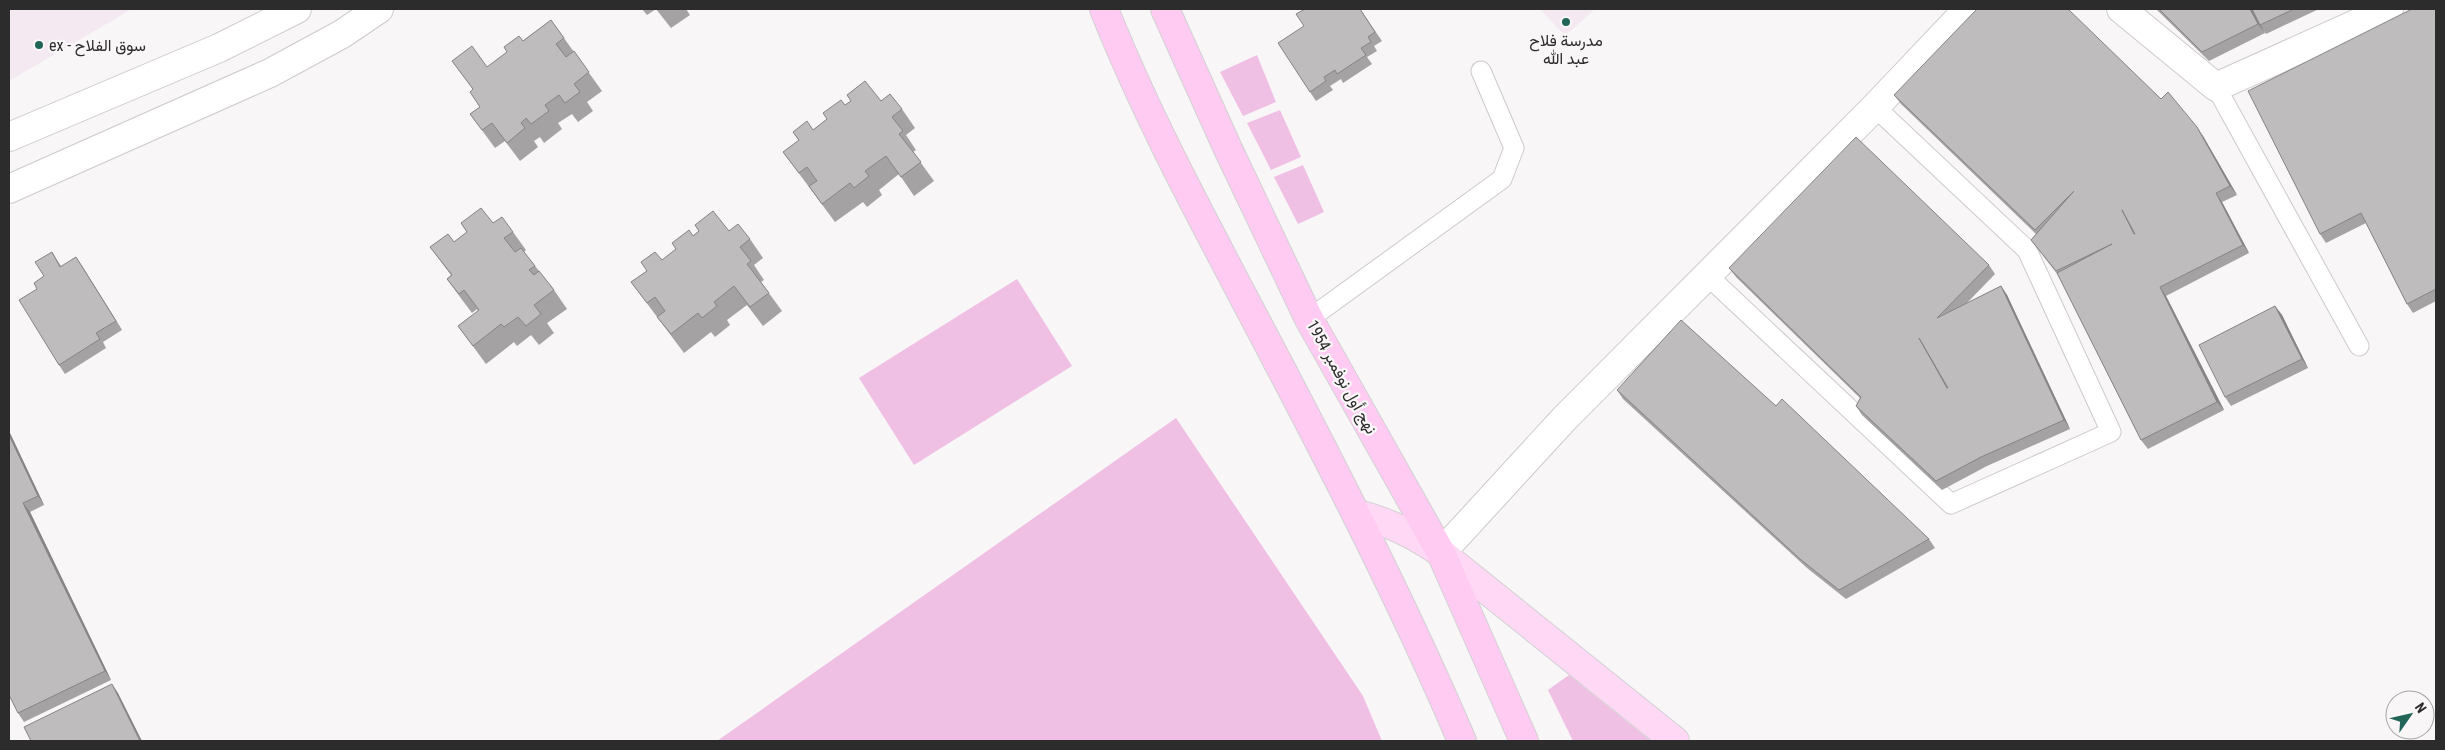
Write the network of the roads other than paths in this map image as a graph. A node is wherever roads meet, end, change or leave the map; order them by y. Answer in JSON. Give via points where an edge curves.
{"nodes":[{"id":1,"x":297,"y":9,"type":"edge"},
{"id":2,"x":379,"y":9,"type":"edge"},
{"id":3,"x":1104,"y":9,"type":"edge"},
{"id":4,"x":1165,"y":9,"type":"edge"},
{"id":5,"x":1968,"y":9,"type":"edge"},
{"id":6,"x":2121,"y":9,"type":"edge"},
{"id":7,"x":2389,"y":9,"type":"edge"},
{"id":8,"x":1481,"y":70,"type":"dead end"},
{"id":9,"x":2216,"y":87,"type":"junction"},
{"id":10,"x":1875,"y":107,"type":"junction"},
{"id":11,"x":9,"y":137,"type":"edge"},
{"id":12,"x":9,"y":189,"type":"edge"},
{"id":13,"x":1708,"y":276,"type":"junction"},
{"id":14,"x":1309,"y":319,"type":"junction"},
{"id":15,"x":2359,"y":346,"type":"dead end"},
{"id":16,"x":1358,"y":514,"type":"junction"},
{"id":17,"x":1441,"y":552,"type":"junction"},
{"id":18,"x":1462,"y":741,"type":"edge"},
{"id":19,"x":1524,"y":741,"type":"edge"},
{"id":20,"x":1675,"y":741,"type":"edge"}],
"edges":[{"from":1,"to":11,"type":"street","via":[[219,48]]},
{"from":2,"to":12,"type":"street","via":[[342,34],[270,73]]},
{"from":3,"to":16,"type":"highway","via":[[1172,161]]},
{"from":4,"to":14,"type":"highway","name":"نهج أول نوفمبر 1954"},
{"from":5,"to":10,"type":"street"},
{"from":6,"to":9,"type":"street"},
{"from":7,"to":9,"type":"street"},
{"from":8,"to":14,"type":"lane","via":[[1514,148],[1502,178]]},
{"from":9,"to":15,"type":"lane"},
{"from":10,"to":13,"type":"street"},
{"from":10,"to":13,"type":"lane","via":[[2028,250],[2111,432],[1951,504]]},
{"from":13,"to":17,"type":"street","via":[[1564,419]]},
{"from":14,"to":17,"type":"highway","name":"نهج أول نوفمبر 1954"},
{"from":16,"to":17,"type":"main road","via":[[1387,522]]},
{"from":16,"to":18,"type":"highway"},
{"from":17,"to":19,"type":"highway","name":"نهج أول نوفمبر 1954"},
{"from":17,"to":20,"type":"main road"}]}
